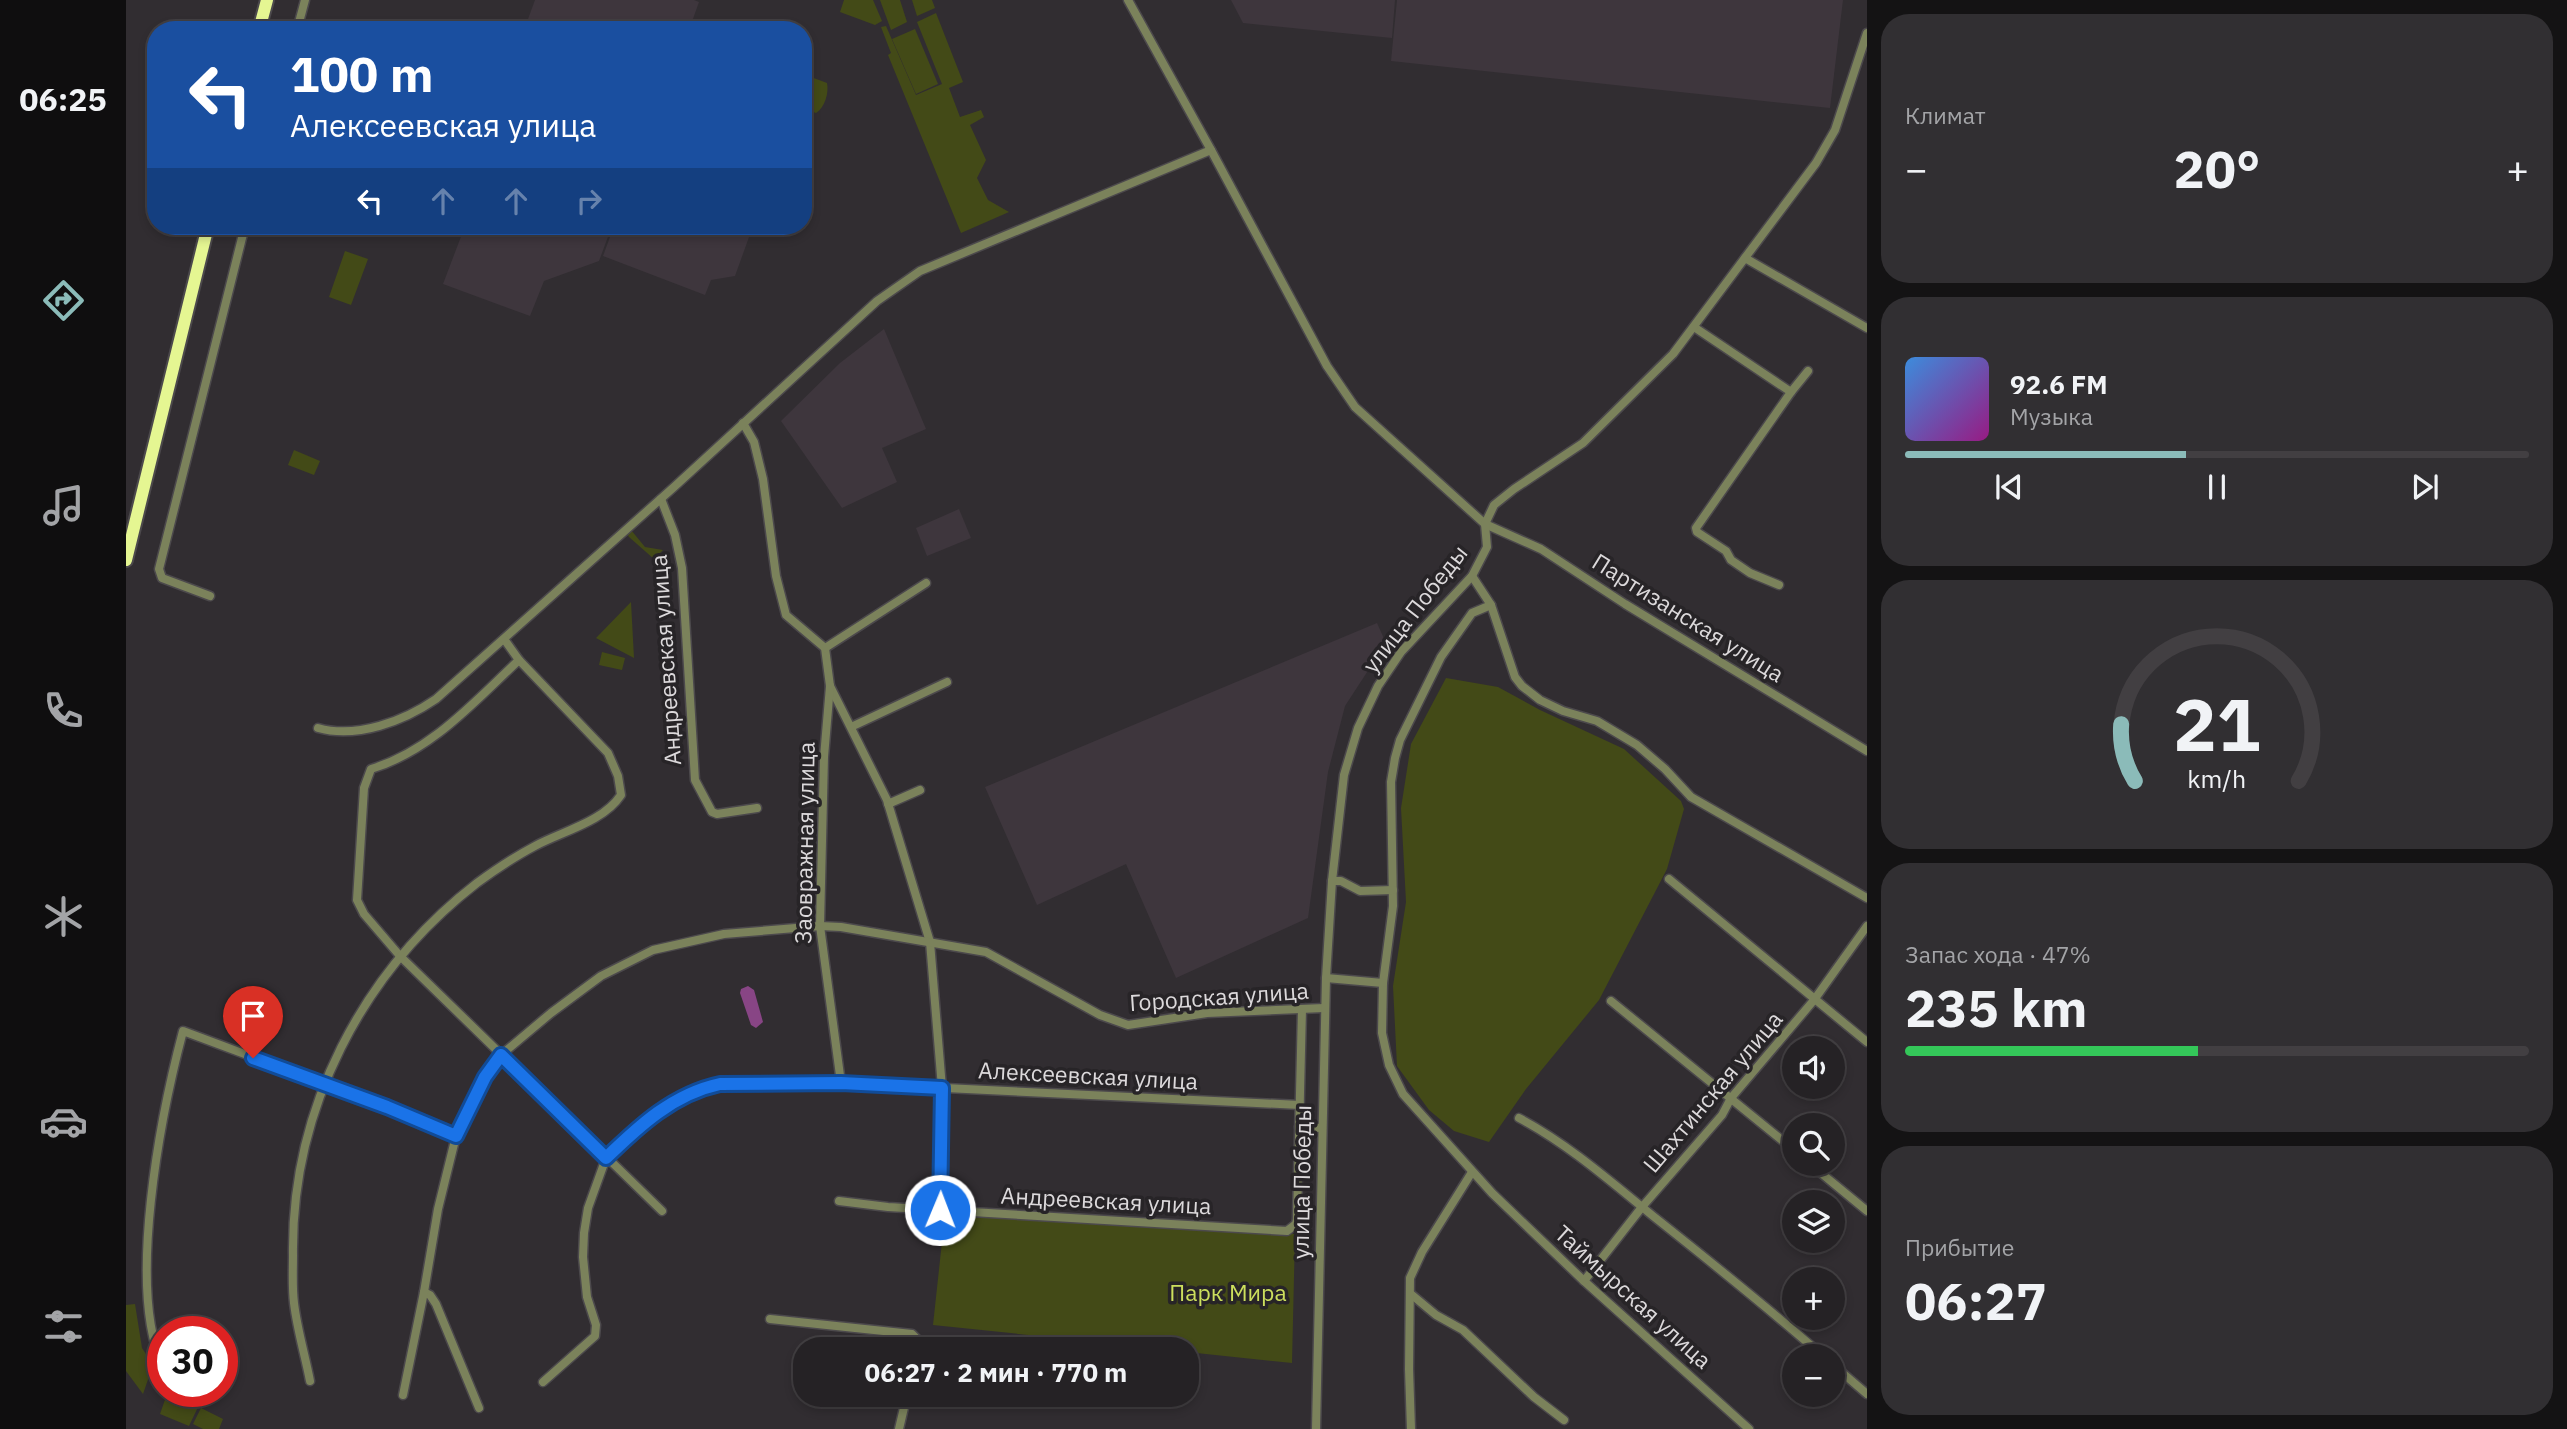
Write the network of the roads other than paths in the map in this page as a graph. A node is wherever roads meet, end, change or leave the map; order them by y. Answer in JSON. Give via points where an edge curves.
{"nodes":[{"id":1,"x":267,"y":0,"type":"edge"},
{"id":2,"x":305,"y":0,"type":"edge"},
{"id":3,"x":1128,"y":0,"type":"edge"},
{"id":4,"x":261,"y":21,"type":"edge"},
{"id":5,"x":299,"y":21,"type":"edge"},
{"id":6,"x":1867,"y":33,"type":"edge"},
{"id":7,"x":1211,"y":150,"type":"junction"},
{"id":8,"x":206,"y":235,"type":"edge"},
{"id":9,"x":243,"y":235,"type":"edge"},
{"id":10,"x":1745,"y":258,"type":"junction"},
{"id":11,"x":1694,"y":327,"type":"junction"},
{"id":12,"x":1867,"y":328,"type":"edge"},
{"id":13,"x":1808,"y":371,"type":"dead end"},
{"id":14,"x":1791,"y":392,"type":"junction"},
{"id":15,"x":743,"y":423,"type":"junction"},
{"id":16,"x":661,"y":499,"type":"junction"},
{"id":17,"x":1485,"y":524,"type":"junction"},
{"id":18,"x":126,"y":560,"type":"edge"},
{"id":19,"x":1472,"y":576,"type":"junction"},
{"id":20,"x":926,"y":583,"type":"dead end"},
{"id":21,"x":1779,"y":585,"type":"dead end"},
{"id":22,"x":210,"y":596,"type":"dead end"},
{"id":23,"x":1491,"y":605,"type":"junction"},
{"id":24,"x":504,"y":639,"type":"junction"},
{"id":25,"x":825,"y":648,"type":"junction"},
{"id":26,"x":519,"y":660,"type":"junction"},
{"id":27,"x":947,"y":682,"type":"dead end"},
{"id":28,"x":830,"y":686,"type":"junction"},
{"id":29,"x":851,"y":727,"type":"junction"},
{"id":30,"x":318,"y":729,"type":"dead end"},
{"id":31,"x":1867,"y":751,"type":"edge"},
{"id":32,"x":920,"y":790,"type":"dead end"},
{"id":33,"x":757,"y":808,"type":"dead end"},
{"id":34,"x":889,"y":808,"type":"junction"},
{"id":35,"x":1669,"y":879,"type":"dead end"},
{"id":36,"x":1332,"y":881,"type":"junction"},
{"id":37,"x":1392,"y":890,"type":"junction"},
{"id":38,"x":1867,"y":898,"type":"edge"},
{"id":39,"x":820,"y":926,"type":"junction"},
{"id":40,"x":1867,"y":926,"type":"edge"},
{"id":41,"x":930,"y":942,"type":"junction"},
{"id":42,"x":400,"y":956,"type":"junction"},
{"id":43,"x":1326,"y":978,"type":"junction"},
{"id":44,"x":1383,"y":983,"type":"junction"},
{"id":45,"x":1814,"y":1000,"type":"junction"},
{"id":46,"x":1611,"y":1001,"type":"dead end"},
{"id":47,"x":1324,"y":1008,"type":"junction"},
{"id":48,"x":1303,"y":1009,"type":"junction"},
{"id":49,"x":1867,"y":1042,"type":"edge"},
{"id":50,"x":501,"y":1055,"type":"junction"},
{"id":51,"x":841,"y":1083,"type":"junction"},
{"id":52,"x":323,"y":1084,"type":"junction"},
{"id":53,"x":942,"y":1088,"type":"junction"},
{"id":54,"x":1731,"y":1098,"type":"junction"},
{"id":55,"x":1300,"y":1105,"type":"junction"},
{"id":56,"x":1519,"y":1118,"type":"dead end"},
{"id":57,"x":1299,"y":1127,"type":"junction"},
{"id":58,"x":1322,"y":1128,"type":"junction"},
{"id":59,"x":456,"y":1136,"type":"junction"},
{"id":60,"x":1782,"y":1140,"type":"edge"},
{"id":61,"x":606,"y":1158,"type":"junction"},
{"id":62,"x":1472,"y":1172,"type":"junction"},
{"id":63,"x":1825,"y":1176,"type":"edge"},
{"id":64,"x":839,"y":1201,"type":"dead end"},
{"id":65,"x":1642,"y":1207,"type":"junction"},
{"id":66,"x":940,"y":1210,"type":"junction"},
{"id":67,"x":662,"y":1211,"type":"dead end"},
{"id":68,"x":1867,"y":1211,"type":"edge"},
{"id":69,"x":1584,"y":1281,"type":"junction"},
{"id":70,"x":424,"y":1292,"type":"junction"},
{"id":71,"x":1412,"y":1295,"type":"junction"},
{"id":72,"x":770,"y":1319,"type":"dead end"},
{"id":73,"x":147,"y":1327,"type":"edge"},
{"id":74,"x":915,"y":1337,"type":"edge"},
{"id":75,"x":1809,"y":1344,"type":"edge"},
{"id":76,"x":1845,"y":1375,"type":"edge"},
{"id":77,"x":310,"y":1381,"type":"dead end"},
{"id":78,"x":543,"y":1382,"type":"dead end"},
{"id":79,"x":1867,"y":1394,"type":"edge"},
{"id":80,"x":403,"y":1395,"type":"dead end"},
{"id":81,"x":905,"y":1407,"type":"edge"},
{"id":82,"x":479,"y":1408,"type":"dead end"},
{"id":83,"x":1564,"y":1420,"type":"dead end"},
{"id":84,"x":900,"y":1429,"type":"edge"},
{"id":85,"x":1316,"y":1429,"type":"edge"},
{"id":86,"x":1411,"y":1429,"type":"edge"},
{"id":87,"x":1749,"y":1429,"type":"edge"}],
"edges":[{"from":1,"to":4,"type":"highway"},
{"from":2,"to":5,"type":"street"},
{"from":3,"to":7,"type":"street","name":"Партизанская улица"},
{"from":6,"to":10,"type":"street","name":"улица Победы","via":[[1835,130]]},
{"from":7,"to":15,"type":"street","via":[[920,271],[859,315]]},
{"from":7,"to":17,"type":"street","name":"Партизанская улица","via":[[1327,366],[1355,407]]},
{"from":8,"to":18,"type":"highway"},
{"from":9,"to":22,"type":"street","via":[[159,569],[162,578]]},
{"from":10,"to":11,"type":"street","name":"улица Победы"},
{"from":10,"to":12,"type":"street"},
{"from":11,"to":14,"type":"street"},
{"from":11,"to":17,"type":"street","name":"улица Победы","via":[[1583,443],[1494,505]]},
{"from":13,"to":14,"type":"street"},
{"from":14,"to":21,"type":"street","via":[[1696,528],[1740,567]]},
{"from":15,"to":16,"type":"street"},
{"from":15,"to":25,"type":"street","via":[[754,442],[763,479],[786,615]]},
{"from":16,"to":24,"type":"street"},
{"from":16,"to":33,"type":"street","name":"Андреевская улица","via":[[682,568],[695,780],[712,812]]},
{"from":17,"to":19,"type":"street","name":"улица Победы","via":[[1487,547]]},
{"from":17,"to":31,"type":"street","name":"Партизанская улица","via":[[1541,548]]},
{"from":19,"to":23,"type":"street"},
{"from":19,"to":36,"type":"street","name":"улица Победы","via":[[1401,652],[1358,728],[1344,775]]},
{"from":20,"to":25,"type":"street"},
{"from":23,"to":37,"type":"street","name":"Таймырская улица","via":[[1472,613],[1441,657],[1400,740],[1391,782]]},
{"from":23,"to":38,"type":"street","via":[[1515,677],[1530,693],[1620,734],[1665,769],[1691,797]]},
{"from":24,"to":26,"type":"street"},
{"from":24,"to":30,"type":"street","via":[[449,690],[416,711],[374,728]]},
{"from":25,"to":28,"type":"street"},
{"from":26,"to":42,"type":"street","via":[[426,743],[403,758],[371,769],[367,776],[357,900],[363,914]]},
{"from":26,"to":42,"type":"street","via":[[608,753],[621,795],[602,814],[533,847],[478,883]]},
{"from":27,"to":29,"type":"street"},
{"from":28,"to":29,"type":"street"},
{"from":28,"to":39,"type":"street","name":"Заовражная улица"},
{"from":29,"to":34,"type":"street"},
{"from":32,"to":34,"type":"street"},
{"from":34,"to":41,"type":"street"},
{"from":35,"to":45,"type":"street"},
{"from":36,"to":37,"type":"street","via":[[1360,891]]},
{"from":36,"to":43,"type":"street","name":"улица Победы"},
{"from":37,"to":44,"type":"street","name":"Таймырская улица"},
{"from":39,"to":41,"type":"street","name":"Городская улица"},
{"from":39,"to":50,"type":"street","name":"Городская улица","via":[[724,934],[653,950],[601,976]]},
{"from":39,"to":51,"type":"street","name":"Заовражная улица"},
{"from":40,"to":45,"type":"street","name":"Шахтинская улица"},
{"from":41,"to":48,"type":"street","name":"Городская улица","via":[[986,952],[1128,1025],[1208,1013]]},
{"from":41,"to":53,"type":"street"},
{"from":42,"to":50,"type":"street"},
{"from":42,"to":52,"type":"street","via":[[360,1015]]},
{"from":43,"to":44,"type":"street"},
{"from":43,"to":47,"type":"street","name":"улица Победы"},
{"from":44,"to":62,"type":"street","name":"Таймырская улица","via":[[1382,1033],[1389,1065],[1403,1094]]},
{"from":45,"to":49,"type":"street"},
{"from":45,"to":54,"type":"street","name":"Шахтинская улица"},
{"from":46,"to":54,"type":"street"},
{"from":47,"to":48,"type":"street","name":"Городская улица"},
{"from":47,"to":58,"type":"street","name":"улица Победы"},
{"from":48,"to":55,"type":"street"},
{"from":50,"to":59,"type":"street","name":"Городская улица"},
{"from":50,"to":61,"type":"street"},
{"from":51,"to":53,"type":"street","name":"Алексеевская улица"},
{"from":51,"to":61,"type":"street","name":"Алексеевская улица","via":[[734,1083],[702,1088],[658,1112]]},
{"from":52,"to":59,"type":"street"},
{"from":52,"to":73,"type":"street","via":[[183,1031],[153,1150],[142,1241]]},
{"from":52,"to":77,"type":"street","via":[[300,1169],[292,1235],[294,1303]]},
{"from":53,"to":55,"type":"street","name":"Алексеевская улица"},
{"from":53,"to":66,"type":"street"},
{"from":54,"to":60,"type":"street"},
{"from":54,"to":65,"type":"street","name":"Шахтинская улица","via":[[1722,1115]]},
{"from":55,"to":57,"type":"street"},
{"from":56,"to":65,"type":"street","via":[[1588,1162]]},
{"from":57,"to":58,"type":"street"},
{"from":57,"to":66,"type":"street","name":"Андреевская улица","via":[[1297,1219],[1287,1231]]},
{"from":58,"to":85,"type":"street","name":"улица Победы"},
{"from":59,"to":70,"type":"street","name":"Городская улица"},
{"from":61,"to":67,"type":"street"},
{"from":61,"to":78,"type":"street","name":"Алексеевская улица","via":[[584,1233],[587,1297],[595,1336]]},
{"from":62,"to":69,"type":"street","name":"Таймырская улица"},
{"from":62,"to":71,"type":"street","via":[[1416,1263],[1410,1278]]},
{"from":63,"to":68,"type":"street"},
{"from":64,"to":66,"type":"street","name":"Андреевская улица"},
{"from":65,"to":69,"type":"street","name":"Шахтинская улица"},
{"from":65,"to":75,"type":"street"},
{"from":69,"to":87,"type":"street","name":"Таймырская улица"},
{"from":70,"to":80,"type":"street","name":"Городская улица"},
{"from":70,"to":82,"type":"street","via":[[436,1304]]},
{"from":71,"to":83,"type":"street","via":[[1469,1335]]},
{"from":71,"to":86,"type":"street"},
{"from":72,"to":74,"type":"street"},
{"from":76,"to":79,"type":"street"},
{"from":81,"to":84,"type":"street"}]}
